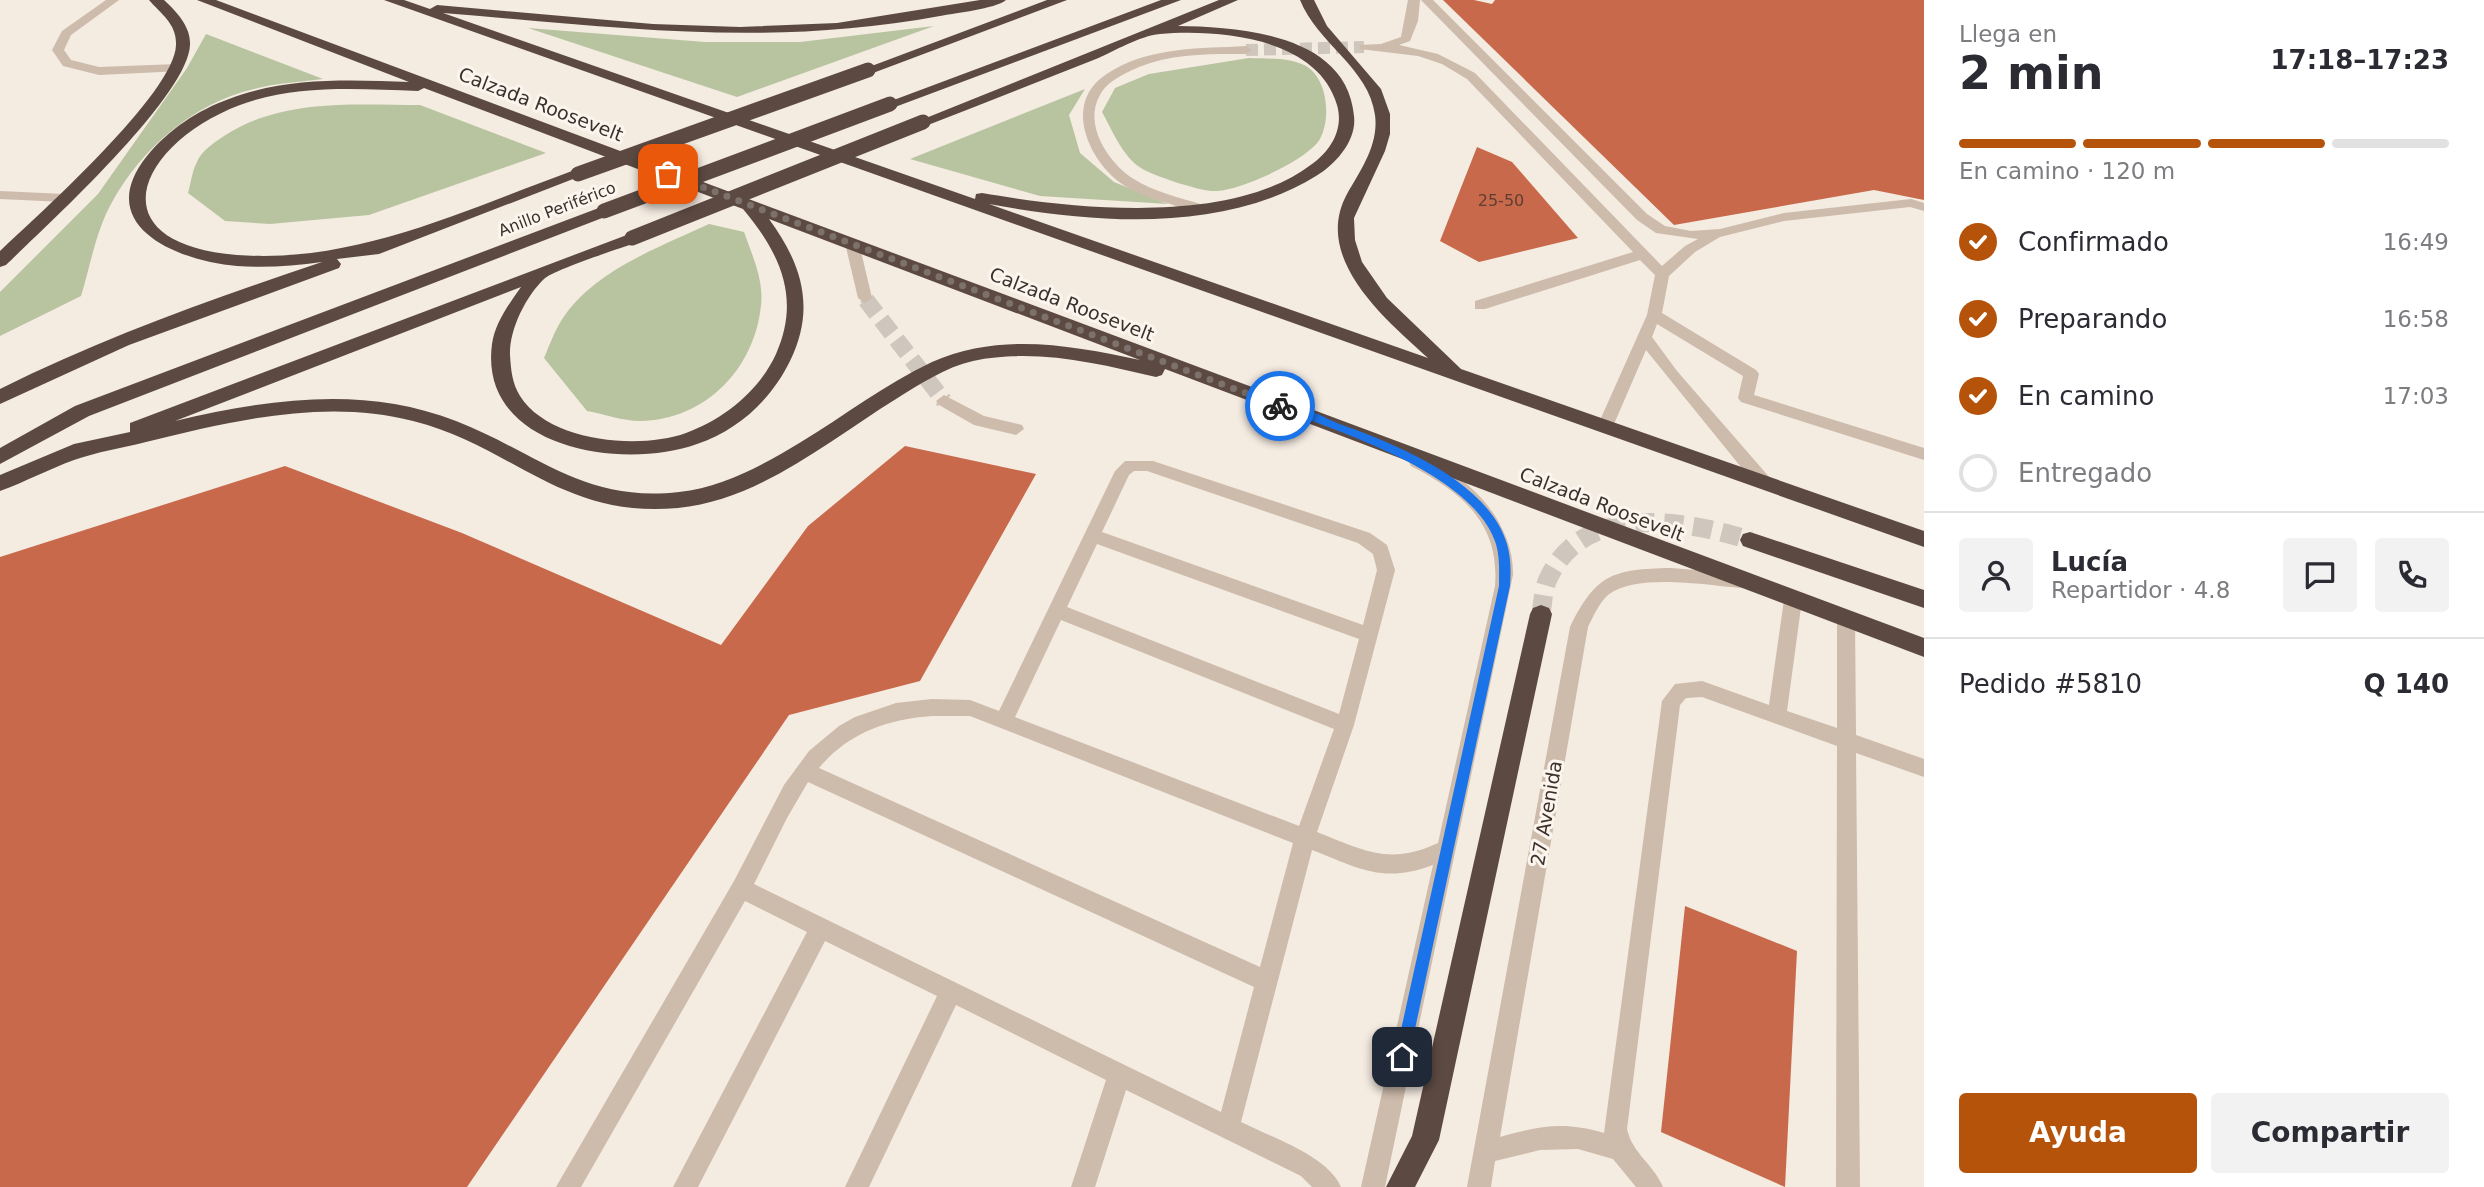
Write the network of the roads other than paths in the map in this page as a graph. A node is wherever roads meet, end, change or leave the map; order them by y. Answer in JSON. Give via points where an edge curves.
{"nodes":[{"id":1,"x":113,"y":0,"type":"edge"},
{"id":2,"x":156,"y":0,"type":"edge"},
{"id":3,"x":204,"y":0,"type":"edge"},
{"id":4,"x":999,"y":0,"type":"edge"},
{"id":5,"x":1060,"y":0,"type":"edge"},
{"id":6,"x":1174,"y":0,"type":"edge"},
{"id":7,"x":1231,"y":0,"type":"edge"},
{"id":8,"x":1307,"y":0,"type":"edge"},
{"id":9,"x":1414,"y":0,"type":"edge"},
{"id":10,"x":1427,"y":0,"type":"edge"},
{"id":11,"x":402,"y":2,"type":"edge"},
{"id":12,"x":1155,"y":30,"type":"junction"},
{"id":13,"x":1364,"y":47,"type":"tunnel mouth"},
{"id":14,"x":1382,"y":47,"type":"junction"},
{"id":15,"x":1246,"y":50,"type":"tunnel mouth"},
{"id":16,"x":177,"y":68,"type":"junction"},
{"id":17,"x":435,"y":87,"type":"junction"},
{"id":18,"x":881,"y":173,"type":"junction"},
{"id":19,"x":0,"y":195,"type":"edge"},
{"id":20,"x":64,"y":198,"type":"junction"},
{"id":21,"x":746,"y":203,"type":"junction"},
{"id":22,"x":1924,"y":207,"type":"edge"},
{"id":23,"x":1198,"y":208,"type":"junction"},
{"id":24,"x":1720,"y":233,"type":"junction"},
{"id":25,"x":852,"y":243,"type":"junction"},
{"id":26,"x":386,"y":245,"type":"junction"},
{"id":27,"x":1643,"y":254,"type":"junction"},
{"id":28,"x":0,"y":261,"type":"edge"},
{"id":29,"x":1662,"y":274,"type":"junction"},
{"id":30,"x":538,"y":275,"type":"junction"},
{"id":31,"x":865,"y":298,"type":"tunnel mouth"},
{"id":32,"x":1480,"y":305,"type":"dead end"},
{"id":33,"x":1654,"y":315,"type":"junction"},
{"id":34,"x":1644,"y":337,"type":"junction"},
{"id":35,"x":1459,"y":376,"type":"junction"},
{"id":36,"x":1226,"y":385,"type":"junction"},
{"id":37,"x":0,"y":397,"type":"edge"},
{"id":38,"x":944,"y":401,"type":"tunnel mouth"},
{"id":39,"x":1605,"y":427,"type":"junction"},
{"id":40,"x":1016,"y":429,"type":"dead end"},
{"id":41,"x":1357,"y":434,"type":"junction"},
{"id":42,"x":68,"y":454,"type":"junction"},
{"id":43,"x":1924,"y":454,"type":"edge"},
{"id":44,"x":0,"y":457,"type":"edge"},
{"id":45,"x":0,"y":483,"type":"edge"},
{"id":46,"x":1764,"y":483,"type":"junction"},
{"id":47,"x":1093,"y":536,"type":"junction"},
{"id":48,"x":1750,"y":540,"type":"tunnel mouth"},
{"id":49,"x":1924,"y":540,"type":"edge"},
{"id":50,"x":1747,"y":581,"type":"junction"},
{"id":51,"x":1924,"y":599,"type":"edge"},
{"id":52,"x":1793,"y":600,"type":"junction"},
{"id":53,"x":1055,"y":610,"type":"junction"},
{"id":54,"x":1541,"y":614,"type":"tunnel mouth"},
{"id":55,"x":1846,"y":618,"type":"junction"},
{"id":56,"x":1369,"y":635,"type":"junction"},
{"id":57,"x":1924,"y":648,"type":"edge"},
{"id":58,"x":1777,"y":717,"type":"junction"},
{"id":59,"x":1005,"y":719,"type":"junction"},
{"id":60,"x":1345,"y":725,"type":"junction"},
{"id":61,"x":1847,"y":739,"type":"junction"},
{"id":62,"x":1924,"y":768,"type":"edge"},
{"id":63,"x":804,"y":771,"type":"junction"},
{"id":64,"x":1305,"y":837,"type":"junction"},
{"id":65,"x":1447,"y":849,"type":"junction"},
{"id":66,"x":741,"y":888,"type":"junction"},
{"id":67,"x":820,"y":929,"type":"junction"},
{"id":68,"x":1266,"y":981,"type":"junction"},
{"id":69,"x":950,"y":993,"type":"junction"},
{"id":70,"x":1120,"y":1073,"type":"junction"},
{"id":71,"x":1228,"y":1128,"type":"junction"},
{"id":72,"x":1620,"y":1150,"type":"junction"},
{"id":73,"x":1485,"y":1152,"type":"junction"},
{"id":74,"x":568,"y":1187,"type":"edge"},
{"id":75,"x":685,"y":1187,"type":"edge"},
{"id":76,"x":856,"y":1187,"type":"edge"},
{"id":77,"x":1083,"y":1187,"type":"edge"},
{"id":78,"x":1329,"y":1187,"type":"edge"},
{"id":79,"x":1373,"y":1187,"type":"edge"},
{"id":80,"x":1400,"y":1187,"type":"edge"},
{"id":81,"x":1479,"y":1187,"type":"edge"},
{"id":82,"x":1651,"y":1187,"type":"edge"},
{"id":83,"x":1848,"y":1187,"type":"edge"}],
"edges":[{"from":1,"to":16,"type":"street","via":[[66,33],[58,50],[67,63],[109,71]]},
{"from":2,"to":16,"type":"highway","via":[[174,18],[184,40]]},
{"from":3,"to":17,"type":"highway","name":"Calzada Roosevelt"},
{"from":4,"to":11,"type":"highway","via":[[908,18],[781,30],[646,26]]},
{"from":5,"to":26,"type":"highway","name":"Anillo Periférico","bridge":true},
{"from":6,"to":44,"type":"highway","name":"Anillo Periférico","bridge":true,"via":[[82,411]]},
{"from":7,"to":12,"type":"highway"},
{"from":8,"to":35,"type":"highway","via":[[1320,28],[1371,86],[1383,117],[1385,131],[1379,149],[1346,215],[1348,253],[1373,293]]},
{"from":9,"to":14,"type":"street","via":[[1406,39]]},
{"from":10,"to":24,"type":"street","via":[[1642,217],[1661,230],[1691,236]]},
{"from":11,"to":18,"type":"highway"},
{"from":12,"to":23,"type":"highway","via":[[1219,31],[1285,45],[1322,67],[1345,99],[1343,138],[1312,172],[1271,191]]},
{"from":12,"to":30,"type":"highway","bridge":true},
{"from":13,"to":14,"type":"street"},
{"from":14,"to":27,"type":"street","via":[[1423,52],[1471,76]]},
{"from":15,"to":23,"type":"street","via":[[1163,56],[1129,68],[1102,84],[1086,118],[1097,147],[1123,178]]},
{"from":16,"to":20,"type":"highway","via":[[154,101]]},
{"from":17,"to":21,"type":"highway","name":"Calzada Roosevelt"},
{"from":17,"to":26,"type":"highway","via":[[312,85],[234,102],[173,136],[146,163],[139,177],[137,204],[142,217],[160,236],[188,251],[262,261]]},
{"from":18,"to":23,"type":"highway","via":[[1037,206],[1109,212]]},
{"from":18,"to":35,"type":"highway"},
{"from":19,"to":20,"type":"street"},
{"from":20,"to":28,"type":"highway"},
{"from":21,"to":25,"type":"highway","name":"Calzada Roosevelt"},
{"from":21,"to":30,"type":"highway","via":[[778,240],[790,262],[797,307],[789,345],[752,403],[705,432],[675,444],[645,449],[587,444],[540,426],[512,398],[502,383],[501,342],[509,318]]},
{"from":22,"to":24,"type":"street","via":[[1911,203],[1784,217]]},
{"from":24,"to":29,"type":"street","via":[[1690,249]]},
{"from":25,"to":31,"type":"street"},
{"from":25,"to":36,"type":"highway","name":"Calzada Roosevelt"},
{"from":26,"to":37,"type":"highway","name":"Anillo Periférico","via":[[142,330]]},
{"from":27,"to":29,"type":"street"},
{"from":27,"to":32,"type":"street"},
{"from":29,"to":33,"type":"street"},
{"from":30,"to":42,"type":"highway"},
{"from":33,"to":34,"type":"street"},
{"from":33,"to":43,"type":"street","via":[[1751,374],[1746,398]]},
{"from":34,"to":39,"type":"street"},
{"from":34,"to":46,"type":"street"},
{"from":35,"to":39,"type":"highway"},
{"from":36,"to":41,"type":"highway","name":"Calzada Roosevelt"},
{"from":36,"to":42,"type":"highway","via":[[1047,351],[1018,349],[973,355],[933,369],[763,473],[711,494],[650,503],[628,503],[575,490],[441,422],[357,403],[261,411]]},
{"from":38,"to":40,"type":"street","via":[[980,421]]},
{"from":39,"to":46,"type":"highway"},
{"from":41,"to":50,"type":"highway","name":"Calzada Roosevelt"},
{"from":41,"to":65,"type":"street","via":[[1433,469],[1470,498],[1501,542],[1504,586]]},
{"from":42,"to":45,"type":"highway"},
{"from":46,"to":49,"type":"highway"},
{"from":47,"to":53,"type":"street"},
{"from":47,"to":56,"type":"street"},
{"from":47,"to":56,"type":"street","via":[[1123,471],[1131,465],[1147,465],[1364,538],[1381,550],[1386,570]]},
{"from":48,"to":51,"type":"highway"},
{"from":50,"to":52,"type":"highway","name":"Calzada Roosevelt"},
{"from":50,"to":73,"type":"street","name":"27 Avenida","via":[[1653,577],[1613,582],[1596,597],[1579,626]]},
{"from":52,"to":55,"type":"highway","name":"Calzada Roosevelt"},
{"from":52,"to":58,"type":"street"},
{"from":53,"to":59,"type":"street"},
{"from":53,"to":60,"type":"street"},
{"from":54,"to":80,"type":"highway","via":[[1425,1140]]},
{"from":55,"to":57,"type":"highway","name":"Calzada Roosevelt"},
{"from":55,"to":61,"type":"street"},
{"from":56,"to":60,"type":"street"},
{"from":58,"to":61,"type":"street"},
{"from":58,"to":72,"type":"street","via":[[1702,689],[1682,690],[1671,701],[1615,1129]]},
{"from":59,"to":63,"type":"street","via":[[970,708],[933,705],[896,710],[861,723],[830,744]]},
{"from":59,"to":64,"type":"street"},
{"from":60,"to":64,"type":"street"},
{"from":61,"to":62,"type":"street"},
{"from":61,"to":83,"type":"street"},
{"from":63,"to":66,"type":"street"},
{"from":63,"to":68,"type":"street"},
{"from":64,"to":65,"type":"street","via":[[1376,865],[1402,865]]},
{"from":64,"to":68,"type":"street"},
{"from":65,"to":79,"type":"street"},
{"from":66,"to":67,"type":"street"},
{"from":66,"to":74,"type":"street"},
{"from":67,"to":69,"type":"street"},
{"from":67,"to":75,"type":"street"},
{"from":68,"to":71,"type":"street"},
{"from":69,"to":70,"type":"street"},
{"from":69,"to":76,"type":"street"},
{"from":70,"to":71,"type":"street"},
{"from":70,"to":77,"type":"street"},
{"from":71,"to":78,"type":"street","via":[[1309,1168]]},
{"from":72,"to":73,"type":"street","via":[[1578,1137],[1540,1138]]},
{"from":72,"to":82,"type":"street"},
{"from":73,"to":81,"type":"street","name":"27 Avenida"}]}
